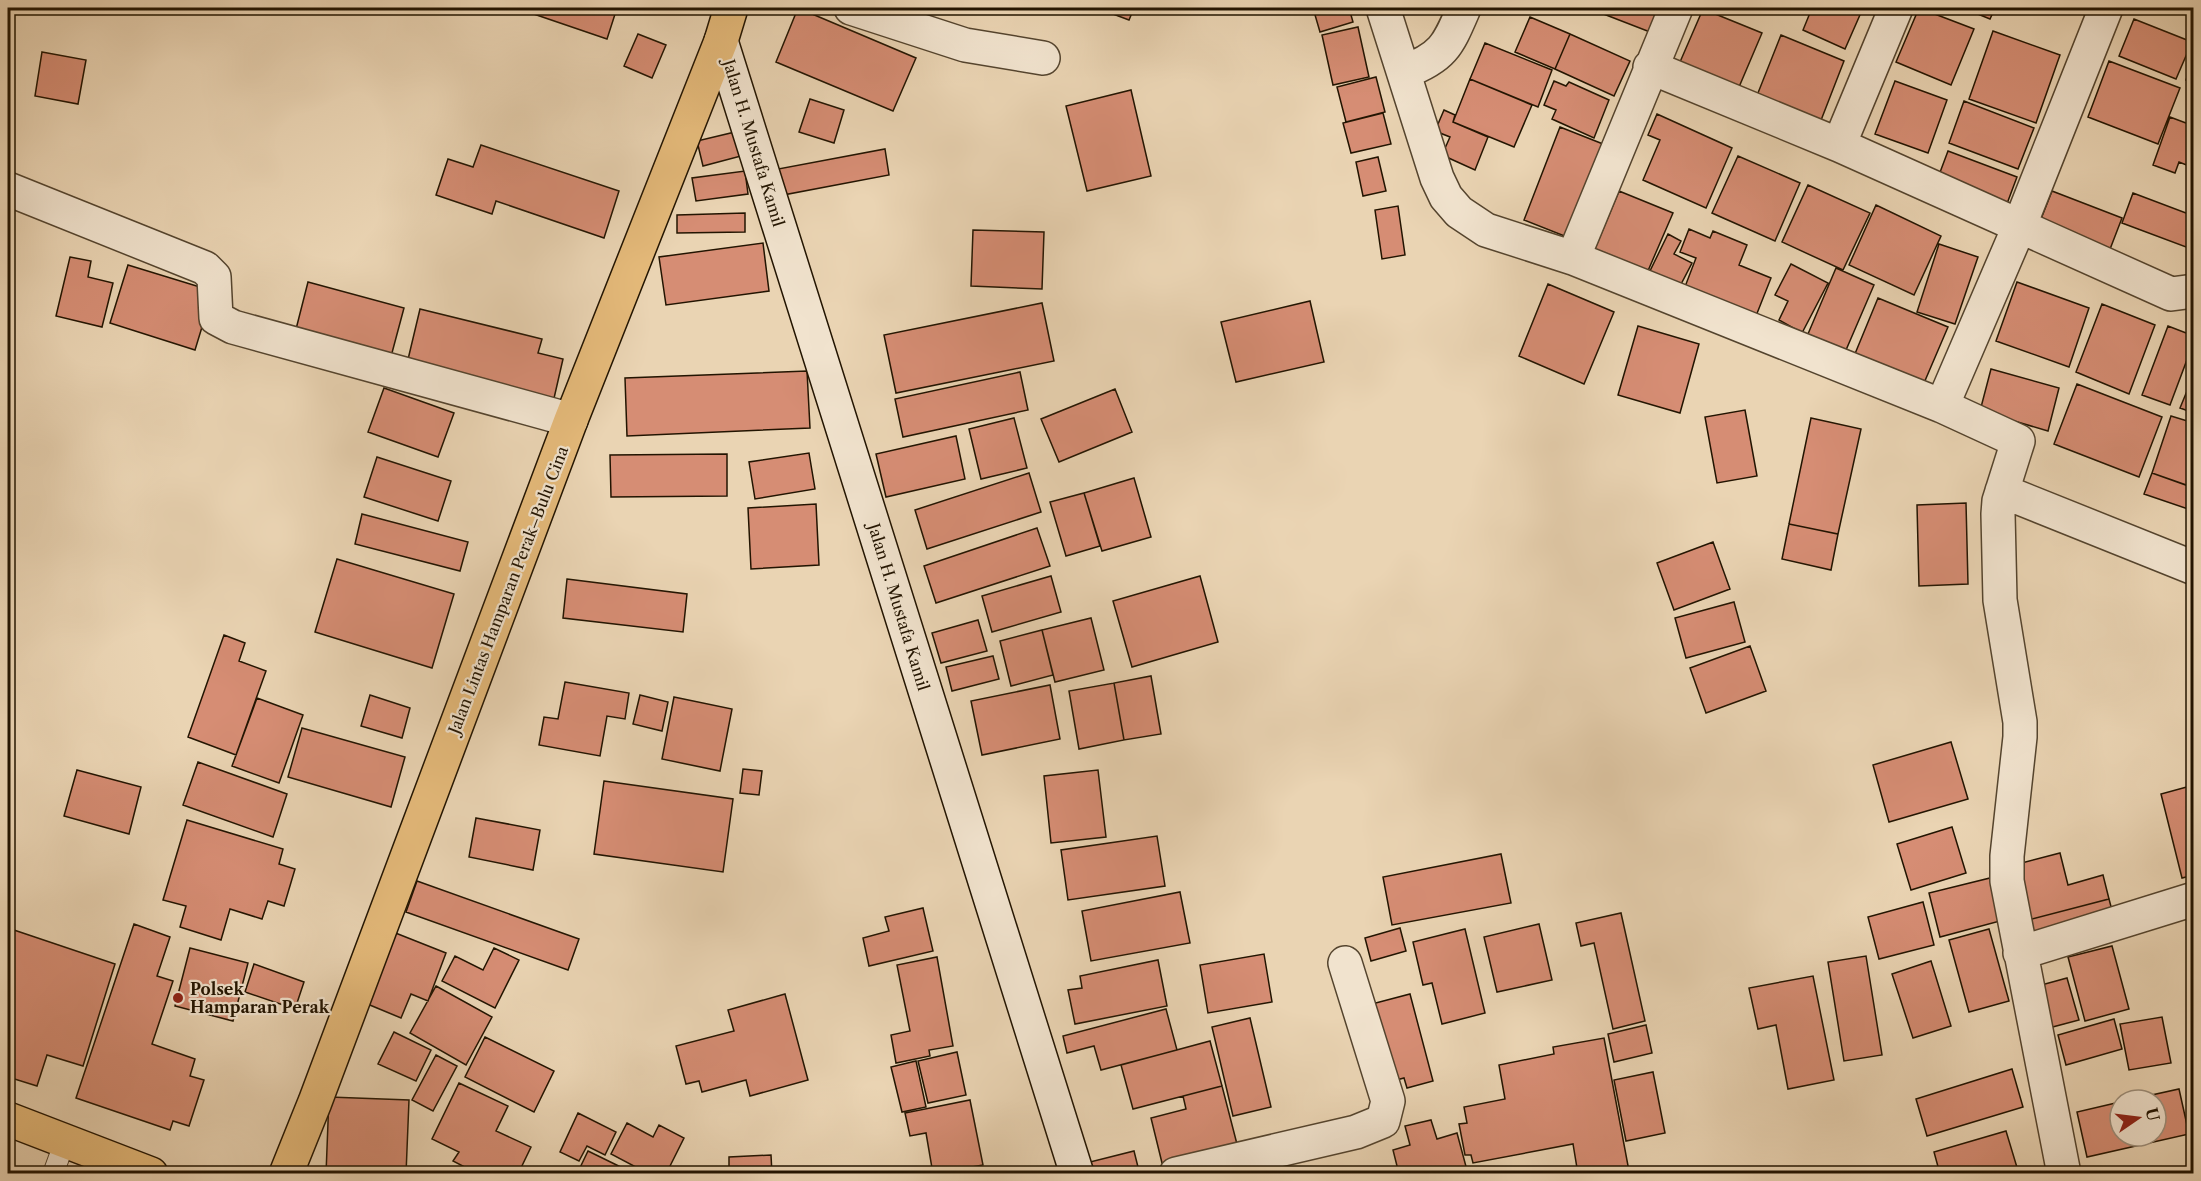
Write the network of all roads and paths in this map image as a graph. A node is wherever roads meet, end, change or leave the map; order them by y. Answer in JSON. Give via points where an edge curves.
{"nodes":[{"id":1,"x":731,"y":8,"type":"edge"},
{"id":2,"x":851,"y":8,"type":"edge"},
{"id":3,"x":1383,"y":8,"type":"edge"},
{"id":4,"x":1464,"y":8,"type":"edge"},
{"id":5,"x":1676,"y":8,"type":"edge"},
{"id":6,"x":1896,"y":8,"type":"edge"},
{"id":7,"x":2106,"y":8,"type":"edge"},
{"id":8,"x":721,"y":41,"type":"junction"},
{"id":9,"x":1043,"y":58,"type":"dead end"},
{"id":10,"x":1650,"y":67,"type":"junction"},
{"id":11,"x":1404,"y":72,"type":"junction"},
{"id":12,"x":1839,"y":145,"type":"junction"},
{"id":13,"x":8,"y":189,"type":"edge"},
{"id":14,"x":2019,"y":227,"type":"junction"},
{"id":15,"x":1574,"y":258,"type":"junction"},
{"id":16,"x":2193,"y":291,"type":"edge"},
{"id":17,"x":1942,"y":406,"type":"junction"},
{"id":18,"x":571,"y":420,"type":"junction"},
{"id":19,"x":2002,"y":490,"type":"junction"},
{"id":20,"x":2193,"y":568,"type":"edge"},
{"id":21,"x":2193,"y":900,"type":"edge"},
{"id":22,"x":2020,"y":953,"type":"junction"},
{"id":23,"x":1345,"y":963,"type":"dead end"},
{"id":24,"x":8,"y":1119,"type":"edge"},
{"id":25,"x":65,"y":1141,"type":"junction"},
{"id":26,"x":53,"y":1173,"type":"edge"},
{"id":27,"x":151,"y":1173,"type":"edge"},
{"id":28,"x":286,"y":1173,"type":"edge"},
{"id":29,"x":1077,"y":1173,"type":"edge"},
{"id":30,"x":1176,"y":1173,"type":"edge"},
{"id":31,"x":2064,"y":1173,"type":"edge"}],
"edges":[{"from":1,"to":8,"type":"main road","name":"Jalan Lintas Hamparan Perak–Bulu Cina"},
{"from":2,"to":9,"type":"street","via":[[965,45]]},
{"from":3,"to":11,"type":"street"},
{"from":4,"to":11,"type":"street","via":[[1443,49],[1425,64]]},
{"from":5,"to":10,"type":"street"},
{"from":6,"to":12,"type":"street"},
{"from":7,"to":14,"type":"street"},
{"from":8,"to":18,"type":"main road","name":"Jalan Lintas Hamparan Perak–Bulu Cina"},
{"from":8,"to":29,"type":"street","name":"Jalan H. Mustafa Kamil"},
{"from":10,"to":12,"type":"street"},
{"from":10,"to":15,"type":"street"},
{"from":11,"to":15,"type":"street","via":[[1437,178],[1459,212],[1486,230]]},
{"from":12,"to":14,"type":"street"},
{"from":13,"to":18,"type":"street","via":[[205,268],[213,277],[216,318],[233,327]]},
{"from":14,"to":16,"type":"street","via":[[2170,294]]},
{"from":14,"to":17,"type":"street"},
{"from":15,"to":17,"type":"street"},
{"from":17,"to":19,"type":"street","via":[[2018,441]]},
{"from":18,"to":28,"type":"main road","name":"Jalan Lintas Hamparan Perak–Bulu Cina"},
{"from":19,"to":20,"type":"street"},
{"from":19,"to":22,"type":"street","via":[[1998,514],[2000,600],[2020,730],[2007,868]]},
{"from":21,"to":22,"type":"street"},
{"from":22,"to":31,"type":"street"},
{"from":23,"to":30,"type":"street","via":[[1388,1101],[1383,1121],[1356,1132]]},
{"from":24,"to":25,"type":"main road"},
{"from":25,"to":26,"type":"lane"},
{"from":25,"to":27,"type":"main road"}]}
